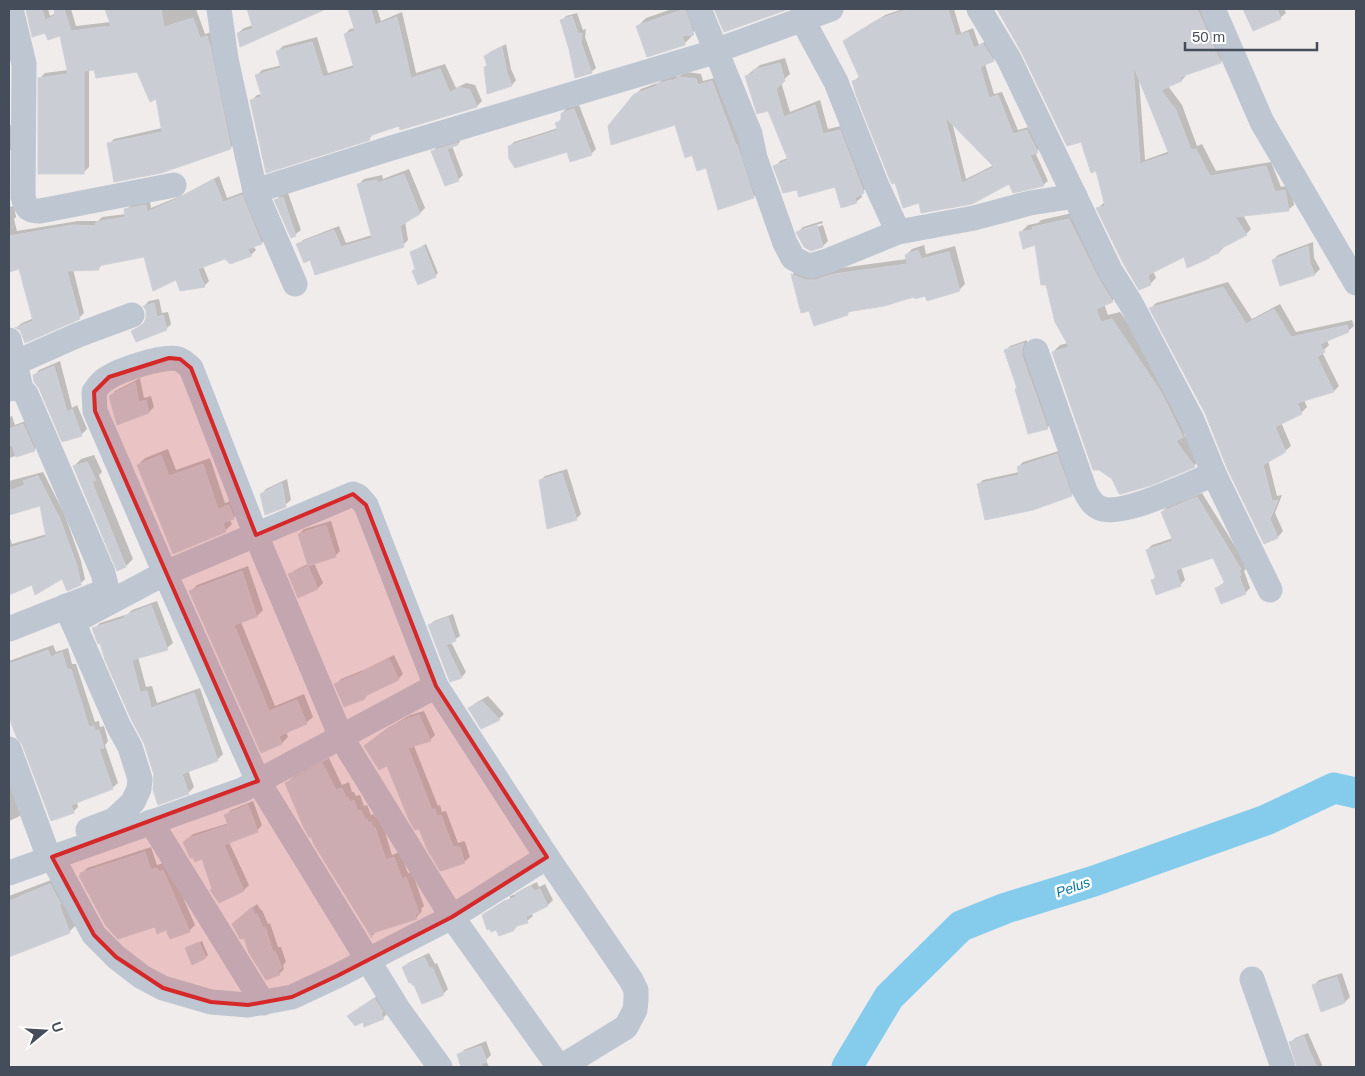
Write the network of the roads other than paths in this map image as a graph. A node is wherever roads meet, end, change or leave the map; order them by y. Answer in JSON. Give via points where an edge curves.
{"nodes":[{"id":1,"x":12,"y":9,"type":"edge"},
{"id":2,"x":219,"y":9,"type":"edge"},
{"id":3,"x":699,"y":9,"type":"edge"},
{"id":4,"x":831,"y":9,"type":"edge"},
{"id":5,"x":979,"y":9,"type":"edge"},
{"id":6,"x":1214,"y":9,"type":"edge"},
{"id":7,"x":802,"y":19,"type":"junction"},
{"id":8,"x":715,"y":51,"type":"junction"},
{"id":9,"x":174,"y":185,"type":"dead end"},
{"id":10,"x":256,"y":191,"type":"junction"},
{"id":11,"x":16,"y":192,"type":"edge"},
{"id":12,"x":1075,"y":196,"type":"junction"},
{"id":13,"x":898,"y":232,"type":"junction"},
{"id":14,"x":295,"y":284,"type":"dead end"},
{"id":15,"x":1356,"y":284,"type":"edge"},
{"id":16,"x":132,"y":315,"type":"dead end"},
{"id":17,"x":1036,"y":351,"type":"dead end"},
{"id":18,"x":12,"y":352,"type":"edge"},
{"id":19,"x":15,"y":389,"type":"edge"},
{"id":20,"x":1214,"y":474,"type":"junction"},
{"id":21,"x":256,"y":535,"type":"junction"},
{"id":22,"x":165,"y":573,"type":"junction"},
{"id":23,"x":1270,"y":590,"type":"dead end"},
{"id":24,"x":70,"y":614,"type":"junction"},
{"id":25,"x":9,"y":629,"type":"edge"},
{"id":26,"x":436,"y":686,"type":"junction"},
{"id":27,"x":341,"y":737,"type":"junction"},
{"id":28,"x":9,"y":749,"type":"edge"},
{"id":29,"x":258,"y":781,"type":"junction"},
{"id":30,"x":151,"y":822,"type":"junction"},
{"id":31,"x":49,"y":852,"type":"junction"},
{"id":32,"x":547,"y":858,"type":"junction"},
{"id":33,"x":9,"y":862,"type":"edge"},
{"id":34,"x":9,"y":873,"type":"edge"},
{"id":35,"x":452,"y":917,"type":"junction"},
{"id":36,"x":368,"y":961,"type":"junction"},
{"id":37,"x":1252,"y":979,"type":"dead end"},
{"id":38,"x":263,"y":1002,"type":"junction"},
{"id":39,"x":440,"y":1067,"type":"edge"},
{"id":40,"x":560,"y":1067,"type":"edge"},
{"id":41,"x":1283,"y":1067,"type":"edge"}],
"edges":[{"from":1,"to":11,"type":"street","via":[[24,64]]},
{"from":2,"to":10,"type":"street","via":[[226,60]]},
{"from":3,"to":8,"type":"street"},
{"from":4,"to":7,"type":"street"},
{"from":5,"to":12,"type":"street","via":[[1009,60]]},
{"from":6,"to":15,"type":"street","via":[[1262,122]]},
{"from":7,"to":8,"type":"street"},
{"from":7,"to":13,"type":"street","via":[[836,82]]},
{"from":8,"to":10,"type":"street"},
{"from":8,"to":13,"type":"street","via":[[750,134],[755,158],[793,258],[811,266]]},
{"from":9,"to":11,"type":"street","via":[[31,211]]},
{"from":10,"to":14,"type":"street"},
{"from":12,"to":13,"type":"street"},
{"from":12,"to":20,"type":"street","via":[[1110,270],[1192,420]]},
{"from":16,"to":18,"type":"street","via":[[78,335]]},
{"from":17,"to":20,"type":"street","via":[[1092,503],[1117,511]]},
{"from":18,"to":19,"type":"street"},
{"from":19,"to":24,"type":"street","via":[[26,394],[106,585],[104,590]]},
{"from":20,"to":23,"type":"street"},
{"from":21,"to":22,"type":"street"},
{"from":21,"to":22,"type":"street","via":[[190,368],[180,359],[142,363],[102,382],[94,392],[95,411]]},
{"from":21,"to":26,"type":"street","via":[[353,494],[358,496],[366,505]]},
{"from":21,"to":27,"type":"street"},
{"from":22,"to":24,"type":"street"},
{"from":22,"to":29,"type":"street"},
{"from":24,"to":25,"type":"street"},
{"from":24,"to":31,"type":"street","via":[[130,746],[140,779],[133,802],[114,820]]},
{"from":26,"to":27,"type":"street"},
{"from":26,"to":32,"type":"street"},
{"from":27,"to":29,"type":"street"},
{"from":27,"to":35,"type":"street"},
{"from":28,"to":31,"type":"street"},
{"from":29,"to":30,"type":"street","via":[[242,790]]},
{"from":29,"to":36,"type":"street"},
{"from":30,"to":31,"type":"street"},
{"from":30,"to":38,"type":"street"},
{"from":31,"to":33,"type":"street"},
{"from":31,"to":34,"type":"street"},
{"from":31,"to":38,"type":"street","via":[[94,935],[116,958],[142,977],[163,988],[211,1002],[248,1005]]},
{"from":32,"to":35,"type":"street"},
{"from":32,"to":40,"type":"street","via":[[636,990],[634,1010],[626,1027]]},
{"from":35,"to":36,"type":"street"},
{"from":35,"to":40,"type":"street"},
{"from":36,"to":38,"type":"street","via":[[292,997]]},
{"from":36,"to":39,"type":"street"},
{"from":37,"to":41,"type":"street"}]}
